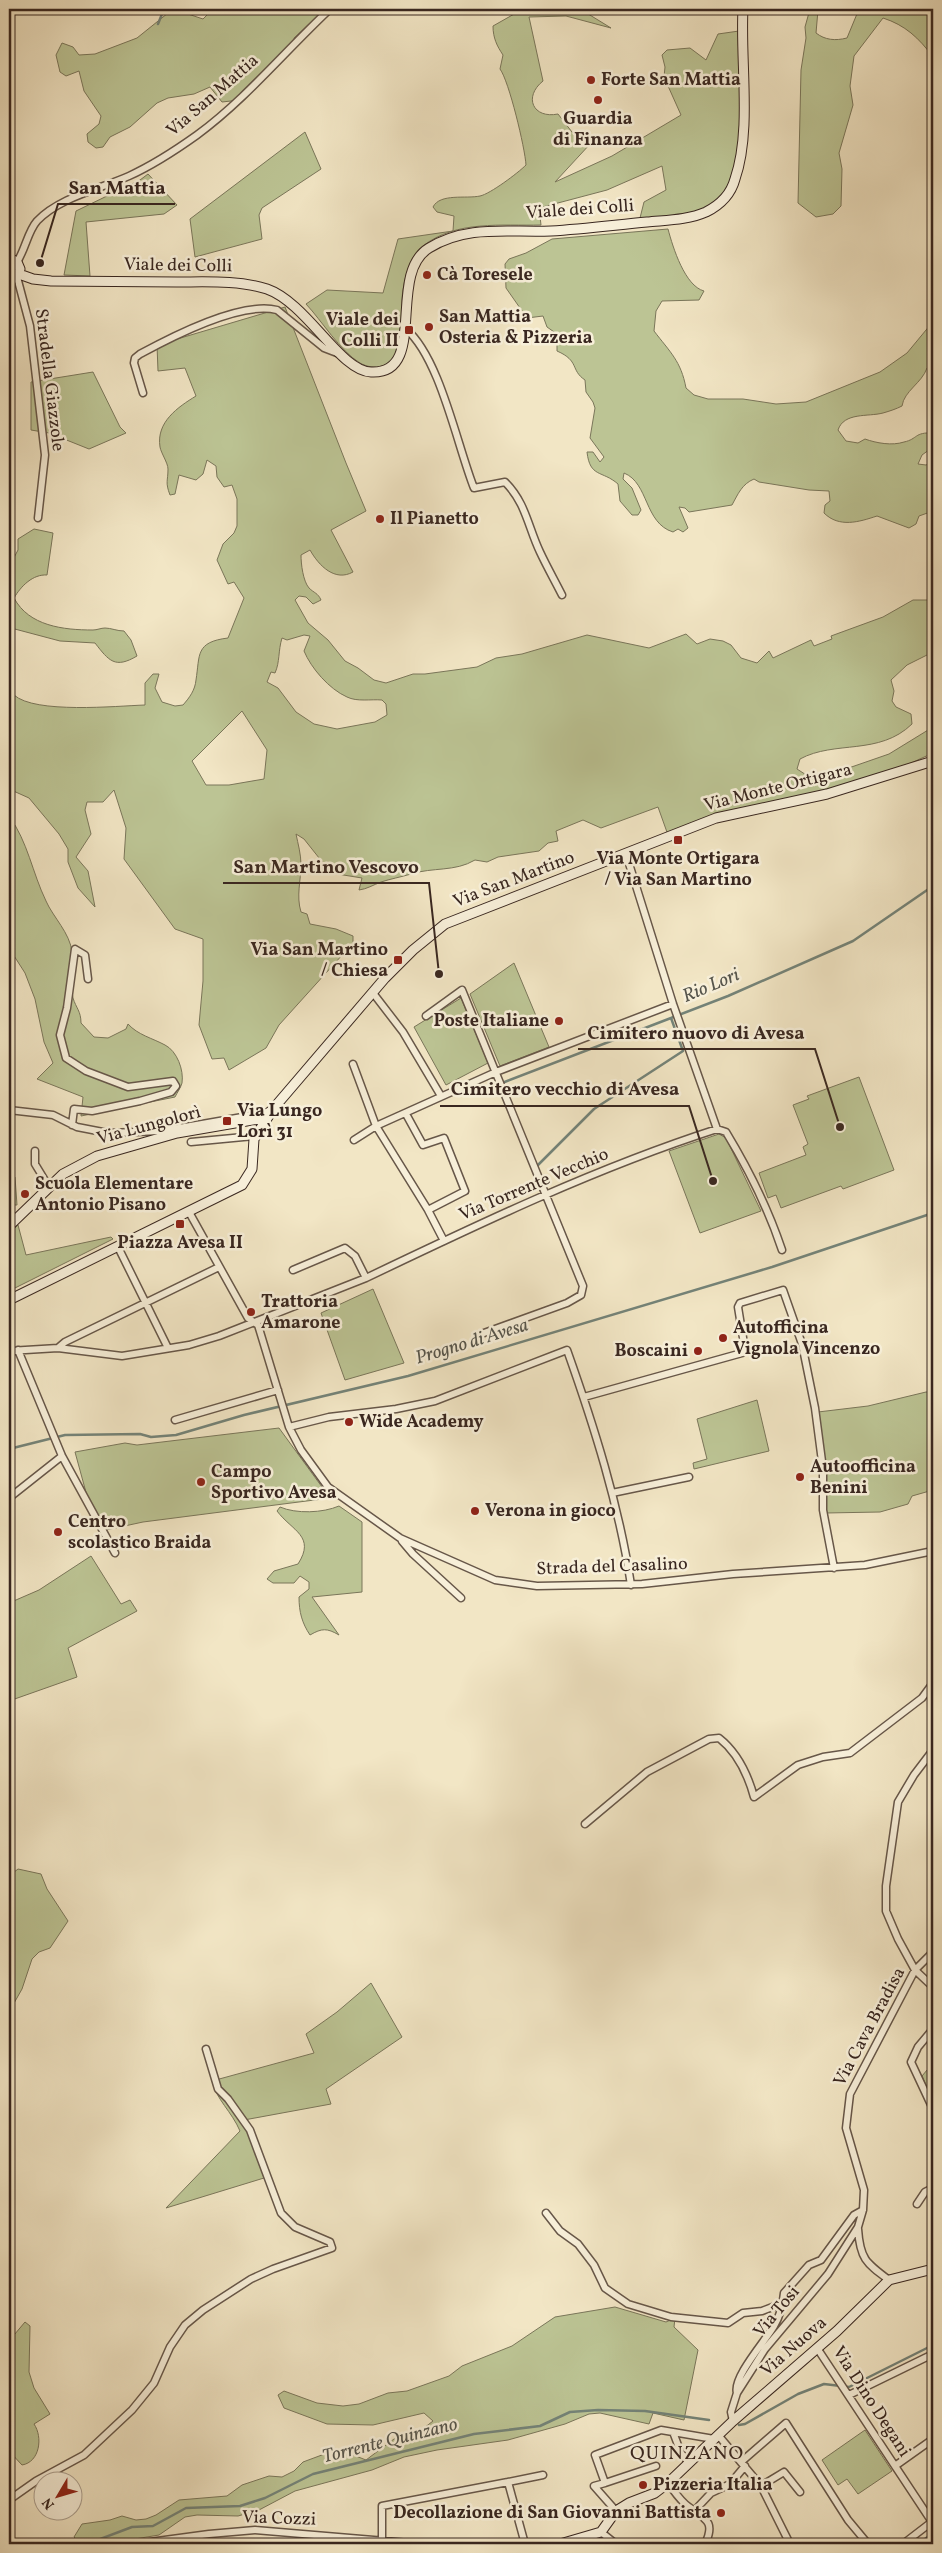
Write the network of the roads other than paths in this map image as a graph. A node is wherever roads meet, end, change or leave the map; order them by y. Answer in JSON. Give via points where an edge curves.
{"nodes":[{"id":1,"x":330,"y":9,"type":"edge"},
{"id":2,"x":743,"y":9,"type":"edge"},
{"id":3,"x":13,"y":260,"type":"edge"},
{"id":4,"x":15,"y":277,"type":"edge"},
{"id":5,"x":406,"y":329,"type":"junction"},
{"id":6,"x":341,"y":355,"type":"junction"},
{"id":7,"x":143,"y":393,"type":"dead end"},
{"id":8,"x":38,"y":518,"type":"dead end"},
{"id":9,"x":562,"y":595,"type":"dead end"},
{"id":10,"x":933,"y":761,"type":"edge"},
{"id":11,"x":629,"y":853,"type":"junction"},
{"id":12,"x":88,"y":979,"type":"dead end"},
{"id":13,"x":373,"y":993,"type":"junction"},
{"id":14,"x":673,"y":1004,"type":"junction"},
{"id":15,"x":426,"y":1016,"type":"dead end"},
{"id":16,"x":353,"y":1064,"type":"dead end"},
{"id":17,"x":496,"y":1072,"type":"junction"},
{"id":18,"x":441,"y":1096,"type":"junction"},
{"id":19,"x":9,"y":1110,"type":"edge"},
{"id":20,"x":271,"y":1111,"type":"junction"},
{"id":21,"x":406,"y":1114,"type":"junction"},
{"id":22,"x":245,"y":1122,"type":"junction"},
{"id":23,"x":72,"y":1125,"type":"junction"},
{"id":24,"x":376,"y":1126,"type":"junction"},
{"id":25,"x":717,"y":1129,"type":"junction"},
{"id":26,"x":254,"y":1137,"type":"junction"},
{"id":27,"x":354,"y":1140,"type":"dead end"},
{"id":28,"x":191,"y":1142,"type":"dead end"},
{"id":29,"x":35,"y":1151,"type":"dead end"},
{"id":30,"x":49,"y":1187,"type":"junction"},
{"id":31,"x":544,"y":1195,"type":"junction"},
{"id":32,"x":428,"y":1210,"type":"junction"},
{"id":33,"x":189,"y":1212,"type":"junction"},
{"id":34,"x":9,"y":1226,"type":"edge"},
{"id":35,"x":444,"y":1241,"type":"junction"},
{"id":36,"x":118,"y":1247,"type":"junction"},
{"id":37,"x":782,"y":1250,"type":"dead end"},
{"id":38,"x":219,"y":1267,"type":"junction"},
{"id":39,"x":293,"y":1270,"type":"dead end"},
{"id":40,"x":366,"y":1278,"type":"junction"},
{"id":41,"x":9,"y":1300,"type":"edge"},
{"id":42,"x":146,"y":1304,"type":"junction"},
{"id":43,"x":256,"y":1323,"type":"junction"},
{"id":44,"x":484,"y":1332,"type":"dead end"},
{"id":45,"x":58,"y":1348,"type":"junction"},
{"id":46,"x":168,"y":1348,"type":"junction"},
{"id":47,"x":18,"y":1350,"type":"junction"},
{"id":48,"x":9,"y":1351,"type":"edge"},
{"id":49,"x":278,"y":1390,"type":"junction"},
{"id":50,"x":584,"y":1397,"type":"junction"},
{"id":51,"x":175,"y":1420,"type":"dead end"},
{"id":52,"x":289,"y":1427,"type":"junction"},
{"id":53,"x":62,"y":1456,"type":"junction"},
{"id":54,"x":689,"y":1477,"type":"dead end"},
{"id":55,"x":612,"y":1493,"type":"junction"},
{"id":56,"x":9,"y":1498,"type":"edge"},
{"id":57,"x":400,"y":1538,"type":"junction"},
{"id":58,"x":933,"y":1552,"type":"edge"},
{"id":59,"x":115,"y":1553,"type":"dead end"},
{"id":60,"x":834,"y":1568,"type":"junction"},
{"id":61,"x":631,"y":1584,"type":"junction"},
{"id":62,"x":461,"y":1598,"type":"dead end"},
{"id":63,"x":933,"y":1683,"type":"edge"},
{"id":64,"x":933,"y":1750,"type":"edge"},
{"id":65,"x":585,"y":1824,"type":"dead end"},
{"id":66,"x":933,"y":1952,"type":"edge"},
{"id":67,"x":915,"y":1970,"type":"junction"},
{"id":68,"x":933,"y":1987,"type":"edge"},
{"id":69,"x":933,"y":2029,"type":"edge"},
{"id":70,"x":206,"y":2049,"type":"dead end"},
{"id":71,"x":933,"y":2110,"type":"edge"},
{"id":72,"x":933,"y":2188,"type":"edge"},
{"id":73,"x":917,"y":2204,"type":"dead end"},
{"id":74,"x":863,"y":2210,"type":"junction"},
{"id":75,"x":546,"y":2213,"type":"dead end"},
{"id":76,"x":858,"y":2228,"type":"junction"},
{"id":77,"x":933,"y":2270,"type":"edge"},
{"id":78,"x":889,"y":2280,"type":"junction"},
{"id":79,"x":784,"y":2303,"type":"junction"},
{"id":80,"x":817,"y":2348,"type":"junction"},
{"id":81,"x":933,"y":2354,"type":"edge"},
{"id":82,"x":737,"y":2393,"type":"junction"},
{"id":83,"x":848,"y":2393,"type":"junction"},
{"id":84,"x":733,"y":2421,"type":"junction"},
{"id":85,"x":673,"y":2432,"type":"junction"},
{"id":86,"x":716,"y":2437,"type":"junction"},
{"id":87,"x":933,"y":2439,"type":"edge"},
{"id":88,"x":689,"y":2464,"type":"junction"},
{"id":89,"x":743,"y":2464,"type":"junction"},
{"id":90,"x":656,"y":2466,"type":"dead end"},
{"id":91,"x":895,"y":2466,"type":"junction"},
{"id":92,"x":543,"y":2475,"type":"dead end"},
{"id":93,"x":508,"y":2482,"type":"junction"},
{"id":94,"x":605,"y":2483,"type":"junction"},
{"id":95,"x":668,"y":2483,"type":"junction"},
{"id":96,"x":761,"y":2486,"type":"junction"},
{"id":97,"x":800,"y":2492,"type":"dead end"},
{"id":98,"x":9,"y":2500,"type":"edge"},
{"id":99,"x":695,"y":2510,"type":"junction"},
{"id":100,"x":616,"y":2512,"type":"junction"},
{"id":101,"x":932,"y":2521,"type":"edge"},
{"id":102,"x":601,"y":2532,"type":"junction"},
{"id":103,"x":382,"y":2542,"type":"junction"},
{"id":104,"x":135,"y":2544,"type":"edge"},
{"id":105,"x":421,"y":2544,"type":"edge"},
{"id":106,"x":525,"y":2544,"type":"edge"},
{"id":107,"x":560,"y":2544,"type":"edge"},
{"id":108,"x":616,"y":2544,"type":"edge"},
{"id":109,"x":705,"y":2544,"type":"edge"},
{"id":110,"x":790,"y":2544,"type":"edge"},
{"id":111,"x":868,"y":2544,"type":"edge"},
{"id":112,"x":903,"y":2544,"type":"edge"}],
"edges":[{"from":1,"to":3,"type":"street","name":"Via San Mattia","via":[[199,133],[130,176],[67,202],[43,216],[35,223],[25,250]]},
{"from":2,"to":5,"type":"street","name":"Viale dei Colli","via":[[742,151],[735,180],[722,201],[704,212],[681,218],[549,231],[480,231],[439,242],[426,250],[410,274]]},
{"from":3,"to":4,"type":"street"},
{"from":4,"to":6,"type":"street","name":"Viale dei Colli","via":[[51,281],[206,282],[268,289],[292,303]]},
{"from":4,"to":8,"type":"street","name":"Stradella Giazzole","via":[[30,326],[45,455]]},
{"from":5,"to":6,"type":"street","name":"Viale dei Colli","via":[[402,352],[393,364],[380,371],[358,369]]},
{"from":5,"to":9,"type":"street","via":[[416,338],[441,390],[474,488],[505,482],[515,492]]},
{"from":6,"to":7,"type":"street","name":"Viale dei Colli","via":[[324,348],[277,310],[253,310],[211,322],[140,354],[134,363]]},
{"from":10,"to":11,"type":"street","name":"Via Monte Ortigara","via":[[827,794],[716,818]]},
{"from":11,"to":13,"type":"street","name":"Via San Martino","via":[[445,924],[402,960]]},
{"from":11,"to":14,"type":"street"},
{"from":12,"to":23,"type":"street","via":[[85,955],[75,949],[60,1035],[66,1058],[86,1071],[128,1087],[173,1081],[176,1086],[171,1092],[140,1101],[92,1111],[74,1109]]},
{"from":13,"to":18,"type":"street","via":[[403,1032]]},
{"from":13,"to":20,"type":"street","name":"Via San Martino"},
{"from":14,"to":17,"type":"street"},
{"from":14,"to":25,"type":"street"},
{"from":15,"to":17,"type":"street","via":[[462,990]]},
{"from":16,"to":24,"type":"street"},
{"from":17,"to":18,"type":"street"},
{"from":17,"to":31,"type":"street"},
{"from":18,"to":21,"type":"street"},
{"from":19,"to":23,"type":"street","name":"Via Lungolorì","via":[[53,1115]]},
{"from":20,"to":22,"type":"street","name":"Via Lungolorì"},
{"from":20,"to":23,"type":"street","name":"Via Lungolorì","via":[[162,1131],[108,1133]]},
{"from":20,"to":26,"type":"street","name":"Via San Martino"},
{"from":21,"to":24,"type":"street"},
{"from":21,"to":32,"type":"street","via":[[423,1145],[444,1138],[465,1191]]},
{"from":22,"to":26,"type":"street","via":[[254,1130]]},
{"from":22,"to":30,"type":"street","name":"Via Lungolorì","via":[[177,1132],[97,1156],[63,1174]]},
{"from":24,"to":27,"type":"street"},
{"from":24,"to":32,"type":"street"},
{"from":25,"to":31,"type":"street","name":"Via Torrente Vecchio"},
{"from":25,"to":37,"type":"street","via":[[726,1132],[745,1164],[769,1212]]},
{"from":26,"to":28,"type":"street"},
{"from":26,"to":33,"type":"street","via":[[252,1169],[247,1182]]},
{"from":29,"to":30,"type":"street","via":[[35,1164]]},
{"from":30,"to":34,"type":"street","name":"Via Lungolorì"},
{"from":31,"to":35,"type":"street","name":"Via Torrente Vecchio"},
{"from":31,"to":44,"type":"street","via":[[583,1292],[568,1303]]},
{"from":32,"to":35,"type":"street"},
{"from":33,"to":36,"type":"street"},
{"from":33,"to":38,"type":"street","name":"Strada del Casalino"},
{"from":35,"to":40,"type":"street","name":"Via Torrente Vecchio"},
{"from":36,"to":41,"type":"street"},
{"from":36,"to":42,"type":"street"},
{"from":38,"to":42,"type":"street"},
{"from":38,"to":43,"type":"street","name":"Strada del Casalino","via":[[248,1318]]},
{"from":39,"to":40,"type":"street","via":[[345,1248],[355,1256]]},
{"from":40,"to":43,"type":"street","name":"Via Torrente Vecchio"},
{"from":42,"to":45,"type":"street"},
{"from":42,"to":46,"type":"street"},
{"from":43,"to":46,"type":"street","name":"Via Torrente Vecchio","via":[[204,1341]]},
{"from":43,"to":49,"type":"street","name":"Strada del Casalino"},
{"from":45,"to":46,"type":"street","name":"Via Torrente Vecchio","via":[[122,1356]]},
{"from":45,"to":47,"type":"street","name":"Via Torrente Vecchio"},
{"from":47,"to":48,"type":"street","name":"Via Torrente Vecchio"},
{"from":47,"to":53,"type":"street"},
{"from":49,"to":51,"type":"street"},
{"from":49,"to":52,"type":"street","name":"Strada del Casalino"},
{"from":50,"to":52,"type":"street","via":[[567,1350],[435,1401],[329,1417]]},
{"from":50,"to":55,"type":"street"},
{"from":50,"to":60,"type":"street","via":[[742,1353],[745,1350],[740,1303],[783,1290],[802,1344],[815,1408],[823,1510]]},
{"from":52,"to":57,"type":"street","name":"Strada del Casalino","via":[[328,1487]]},
{"from":53,"to":56,"type":"street"},
{"from":53,"to":59,"type":"street"},
{"from":54,"to":55,"type":"street"},
{"from":55,"to":61,"type":"street"},
{"from":57,"to":61,"type":"street","name":"Strada del Casalino","via":[[474,1572],[512,1584],[576,1587]]},
{"from":57,"to":62,"type":"street","name":"Strada del Casalino"},
{"from":58,"to":60,"type":"street","name":"Strada del Casalino"},
{"from":60,"to":61,"type":"street","name":"Strada del Casalino"},
{"from":63,"to":65,"type":"street","via":[[922,1698],[850,1753],[798,1765],[754,1797],[748,1778],[728,1746],[719,1738],[708,1739],[647,1772]]},
{"from":64,"to":67,"type":"street","via":[[898,1802],[886,1886],[886,1911]]},
{"from":66,"to":67,"type":"street","name":"Via Cava Bradisa"},
{"from":67,"to":68,"type":"street"},
{"from":67,"to":74,"type":"street","name":"Via Cava Bradisa","via":[[850,2094],[846,2109],[847,2135],[864,2190]]},
{"from":69,"to":71,"type":"street","via":[[911,2062]]},
{"from":70,"to":98,"type":"street","via":[[218,2089],[250,2130],[280,2213],[295,2227],[330,2242],[332,2248],[251,2279],[203,2310],[185,2325],[170,2347],[154,2383],[132,2410],[84,2455]]},
{"from":72,"to":73,"type":"street","via":[[925,2192]]},
{"from":74,"to":76,"type":"street","name":"Via Tosi"},
{"from":74,"to":79,"type":"street","via":[[854,2215],[821,2260],[809,2265],[784,2293]]},
{"from":75,"to":79,"type":"street","via":[[560,2231],[578,2244],[594,2265],[605,2288],[628,2304],[672,2317],[728,2323],[743,2313],[762,2311]]},
{"from":76,"to":78,"type":"street","name":"Via Tosi","via":[[863,2258]]},
{"from":76,"to":82,"type":"street","name":"Via Tosi","via":[[828,2274],[765,2349]]},
{"from":77,"to":78,"type":"street"},
{"from":78,"to":80,"type":"street","name":"Via Nuova"},
{"from":79,"to":82,"type":"street","via":[[775,2324],[738,2381]]},
{"from":80,"to":83,"type":"street","name":"Via Dino Degani"},
{"from":80,"to":84,"type":"street","name":"Via Nuova"},
{"from":81,"to":83,"type":"street"},
{"from":82,"to":84,"type":"street","name":"Via Tosi","via":[[731,2412]]},
{"from":83,"to":91,"type":"street","name":"Via Dino Degani"},
{"from":84,"to":86,"type":"street","name":"Via Nuova"},
{"from":85,"to":86,"type":"street"},
{"from":85,"to":88,"type":"street"},
{"from":85,"to":94,"type":"street","via":[[661,2430],[595,2456]]},
{"from":86,"to":88,"type":"street","name":"Via Nuova"},
{"from":86,"to":89,"type":"street"},
{"from":87,"to":91,"type":"street"},
{"from":88,"to":95,"type":"street","name":"Via Nuova"},
{"from":89,"to":96,"type":"street"},
{"from":89,"to":99,"type":"street","via":[[730,2484],[711,2492]]},
{"from":89,"to":111,"type":"street","via":[[786,2423],[848,2520]]},
{"from":90,"to":94,"type":"street"},
{"from":91,"to":101,"type":"street","name":"Via Dino Degani"},
{"from":92,"to":93,"type":"street"},
{"from":93,"to":103,"type":"street","via":[[382,2506]]},
{"from":93,"to":106,"type":"street"},
{"from":94,"to":100,"type":"street","via":[[594,2486]]},
{"from":95,"to":99,"type":"street","via":[[689,2508]]},
{"from":95,"to":100,"type":"street","name":"Via Nuova"},
{"from":96,"to":97,"type":"street","via":[[784,2472]]},
{"from":96,"to":110,"type":"street"},
{"from":99,"to":109,"type":"street","via":[[708,2522],[710,2534]]},
{"from":100,"to":102,"type":"street"},
{"from":101,"to":112,"type":"street"},
{"from":102,"to":107,"type":"street"},
{"from":102,"to":108,"type":"street"},
{"from":103,"to":104,"type":"street","name":"Via Cozzi","via":[[255,2530]]},
{"from":103,"to":105,"type":"street","name":"Via Cozzi"}]}
